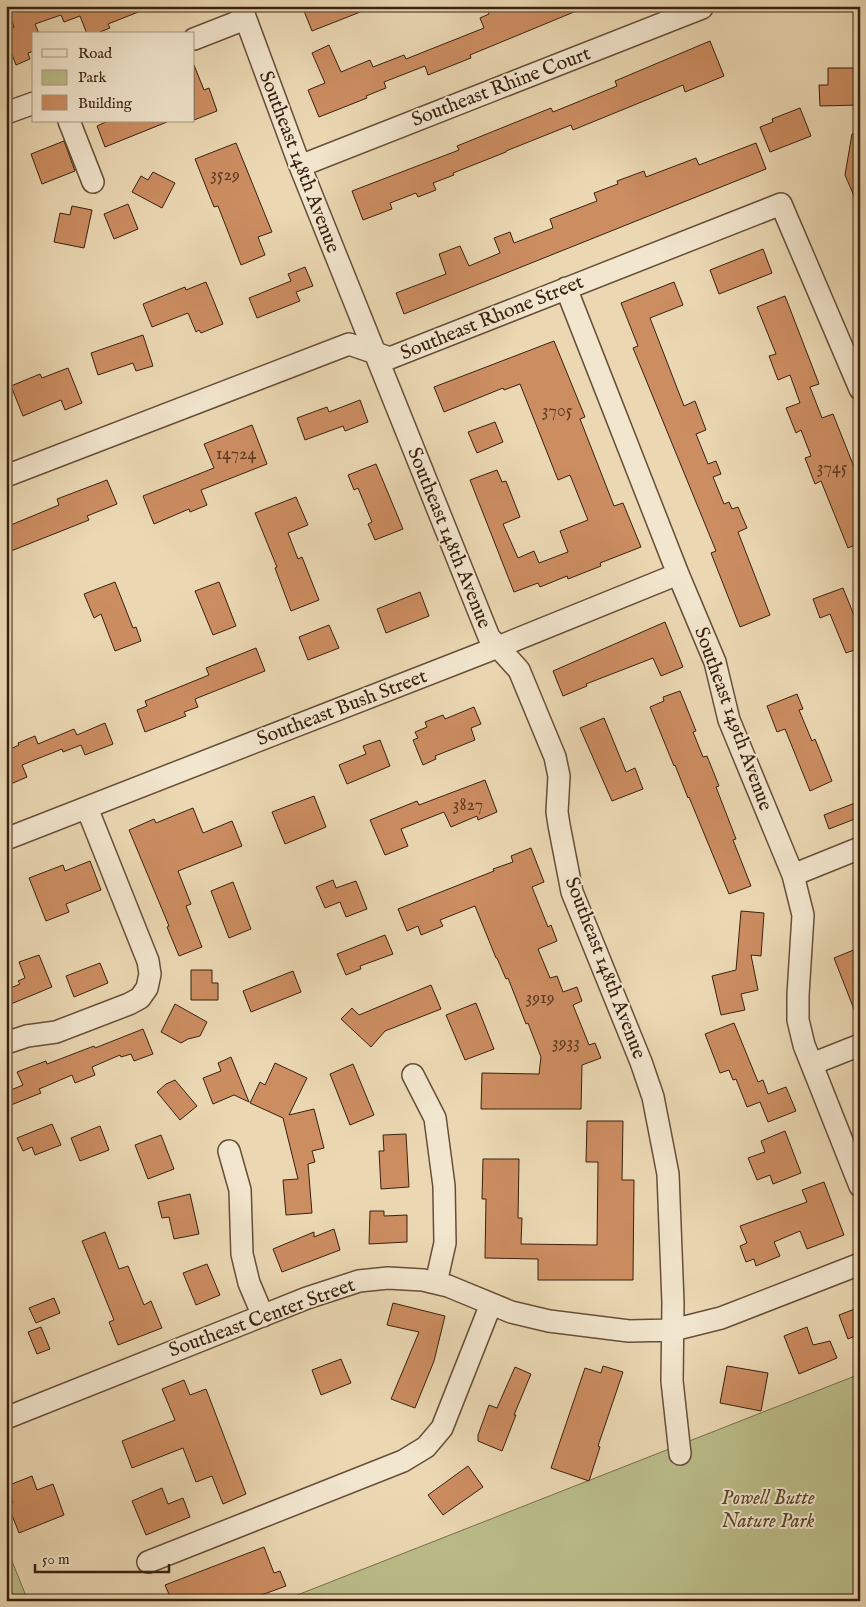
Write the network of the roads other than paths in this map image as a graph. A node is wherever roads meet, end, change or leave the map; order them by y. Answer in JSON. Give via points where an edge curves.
{"nodes":[{"id":1,"x":702,"y":8,"type":"dead end"},
{"id":2,"x":243,"y":13,"type":"edge"},
{"id":3,"x":195,"y":38,"type":"edge"},
{"id":4,"x":32,"y":104,"type":"edge"},
{"id":5,"x":6,"y":113,"type":"edge"},
{"id":6,"x":69,"y":122,"type":"edge"},
{"id":7,"x":300,"y":166,"type":"junction"},
{"id":8,"x":93,"y":182,"type":"dead end"},
{"id":9,"x":566,"y":288,"type":"junction"},
{"id":10,"x":374,"y":352,"type":"junction"},
{"id":11,"x":860,"y":389,"type":"edge"},
{"id":12,"x":6,"y":476,"type":"edge"},
{"id":13,"x":678,"y":574,"type":"junction"},
{"id":14,"x":498,"y":647,"type":"junction"},
{"id":15,"x":87,"y":808,"type":"junction"},
{"id":16,"x":6,"y":839,"type":"edge"},
{"id":17,"x":860,"y":848,"type":"edge"},
{"id":18,"x":793,"y":875,"type":"junction"},
{"id":19,"x":6,"y":1043,"type":"edge"},
{"id":20,"x":860,"y":1045,"type":"edge"},
{"id":21,"x":812,"y":1064,"type":"junction"},
{"id":22,"x":413,"y":1075,"type":"dead end"},
{"id":23,"x":229,"y":1151,"type":"dead end"},
{"id":24,"x":860,"y":1186,"type":"edge"},
{"id":25,"x":860,"y":1264,"type":"edge"},
{"id":26,"x":436,"y":1283,"type":"junction"},
{"id":27,"x":491,"y":1304,"type":"junction"},
{"id":28,"x":263,"y":1316,"type":"junction"},
{"id":29,"x":673,"y":1330,"type":"junction"},
{"id":30,"x":6,"y":1418,"type":"edge"},
{"id":31,"x":680,"y":1454,"type":"dead end"},
{"id":32,"x":148,"y":1562,"type":"dead end"}],
"edges":[{"from":1,"to":7,"type":"street","name":"Southeast Rhine Court"},
{"from":2,"to":3,"type":"street"},
{"from":2,"to":7,"type":"street","name":"Southeast 148th Avenue"},
{"from":4,"to":5,"type":"street"},
{"from":6,"to":8,"type":"street"},
{"from":7,"to":10,"type":"street","name":"Southeast 148th Avenue"},
{"from":9,"to":10,"type":"street","name":"Southeast Rhone Street","via":[[390,358]]},
{"from":9,"to":11,"type":"street","name":"Southeast Rhone Street","via":[[781,204]]},
{"from":9,"to":13,"type":"street","name":"Southeast 149th Avenue"},
{"from":10,"to":12,"type":"street","name":"Southeast Rhone Street","via":[[350,344]]},
{"from":10,"to":14,"type":"street","name":"Southeast 148th Avenue","via":[[489,638]]},
{"from":13,"to":14,"type":"street","name":"Southeast Bush Street"},
{"from":13,"to":18,"type":"street","name":"Southeast 149th Avenue","via":[[715,662],[729,720]]},
{"from":14,"to":15,"type":"street","name":"Southeast Bush Street"},
{"from":14,"to":29,"type":"street","name":"Southeast 148th Avenue","via":[[519,670],[554,757],[559,776],[558,825],[572,892],[653,1097],[668,1174]]},
{"from":15,"to":16,"type":"street","name":"Southeast Bush Street"},
{"from":15,"to":19,"type":"street","via":[[148,961],[147,988],[140,998],[129,1004],[71,1027]]},
{"from":17,"to":18,"type":"street"},
{"from":18,"to":21,"type":"street","name":"Southeast 149th Avenue","via":[[803,914],[798,1020]]},
{"from":20,"to":21,"type":"street"},
{"from":21,"to":24,"type":"street","name":"Southeast 149th Avenue"},
{"from":22,"to":26,"type":"street","via":[[436,1118],[444,1186],[445,1243]]},
{"from":23,"to":28,"type":"street","via":[[240,1190],[242,1254],[249,1283]]},
{"from":25,"to":29,"type":"street","name":"Southeast Center Street","via":[[721,1318]]},
{"from":26,"to":27,"type":"street","name":"Southeast Center Street"},
{"from":26,"to":28,"type":"street","name":"Southeast Center Street","via":[[408,1278],[359,1281]]},
{"from":27,"to":29,"type":"street","name":"Southeast Center Street","via":[[564,1323],[628,1330]]},
{"from":27,"to":32,"type":"street","via":[[442,1428],[426,1447],[403,1461]]},
{"from":28,"to":30,"type":"street","name":"Southeast Center Street"},
{"from":29,"to":31,"type":"street","name":"Southeast 148th Avenue","via":[[672,1382]]}]}
